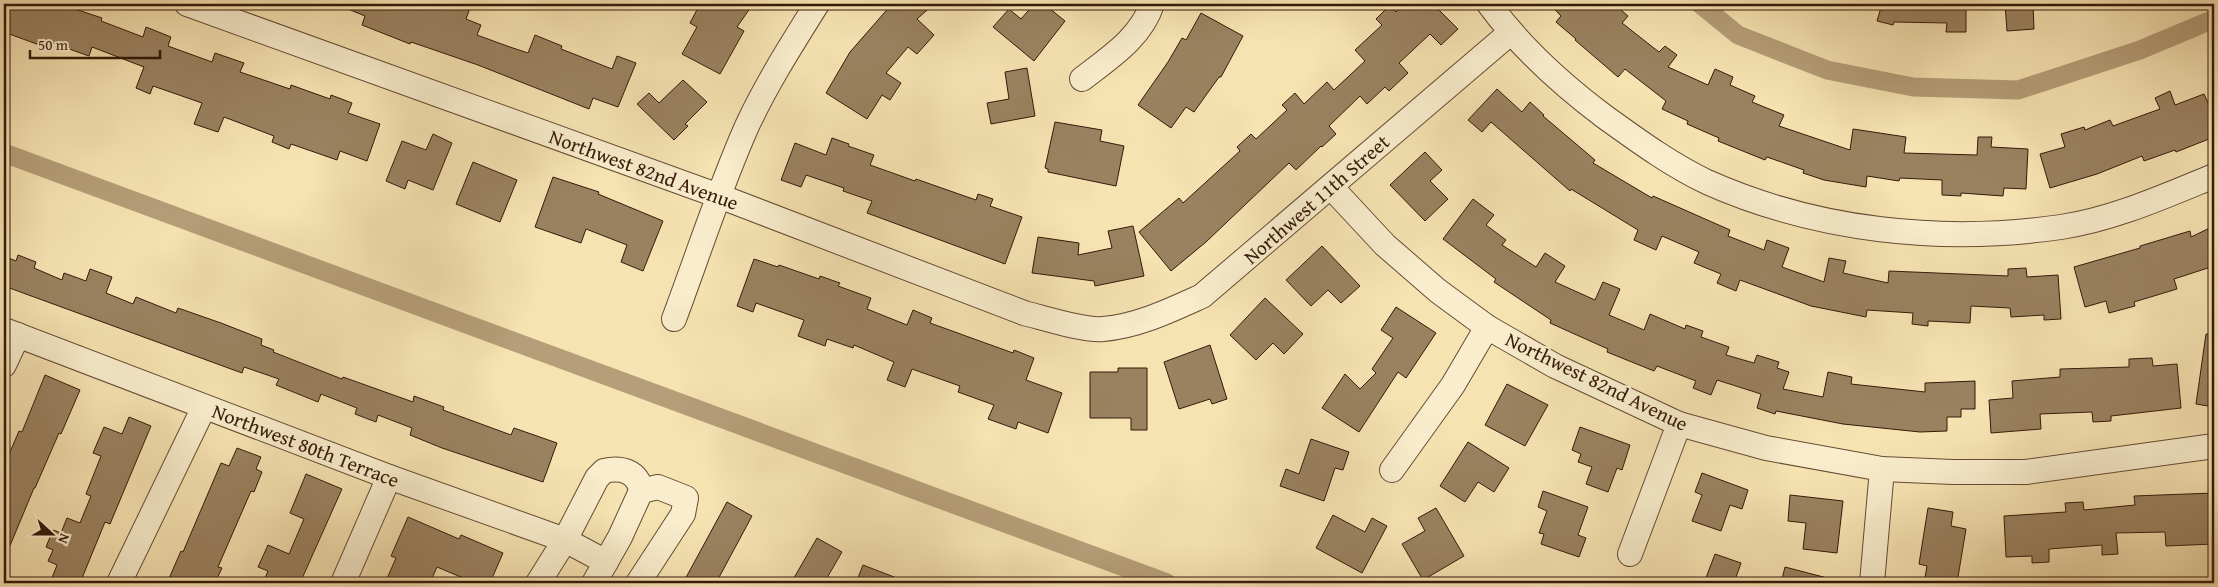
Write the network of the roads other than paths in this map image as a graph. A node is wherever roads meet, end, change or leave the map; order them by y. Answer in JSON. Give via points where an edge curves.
{"nodes":[{"id":1,"x":187,"y":4,"type":"edge"},
{"id":2,"x":818,"y":4,"type":"edge"},
{"id":3,"x":1152,"y":4,"type":"edge"},
{"id":4,"x":1489,"y":4,"type":"edge"},
{"id":5,"x":1510,"y":33,"type":"junction"},
{"id":6,"x":1082,"y":79,"type":"dead end"},
{"id":7,"x":2214,"y":176,"type":"edge"},
{"id":8,"x":1331,"y":187,"type":"junction"},
{"id":9,"x":719,"y":196,"type":"junction"},
{"id":10,"x":674,"y":319,"type":"dead end"},
{"id":11,"x":1487,"y":328,"type":"junction"},
{"id":12,"x":1102,"y":329,"type":"joint"},
{"id":13,"x":11,"y":333,"type":"edge"},
{"id":14,"x":4,"y":365,"type":"edge"},
{"id":15,"x":204,"y":407,"type":"junction"},
{"id":16,"x":1679,"y":424,"type":"junction"},
{"id":17,"x":2214,"y":446,"type":"edge"},
{"id":18,"x":1882,"y":469,"type":"junction"},
{"id":19,"x":1392,"y":470,"type":"dead end"},
{"id":20,"x":390,"y":477,"type":"junction"},
{"id":21,"x":641,"y":491,"type":"junction"},
{"id":22,"x":565,"y":540,"type":"junction"},
{"id":23,"x":1630,"y":554,"type":"dead end"},
{"id":24,"x":606,"y":562,"type":"junction"},
{"id":25,"x":119,"y":583,"type":"edge"},
{"id":26,"x":344,"y":583,"type":"edge"},
{"id":27,"x":538,"y":583,"type":"edge"},
{"id":28,"x":594,"y":583,"type":"edge"},
{"id":29,"x":638,"y":583,"type":"edge"},
{"id":30,"x":1872,"y":583,"type":"edge"}],
"edges":[{"from":1,"to":9,"type":"street","name":"Northwest 82nd Avenue"},
{"from":2,"to":9,"type":"street","via":[[764,93]]},
{"from":3,"to":6,"type":"street","via":[[1130,41]]},
{"from":4,"to":5,"type":"street"},
{"from":5,"to":7,"type":"street","via":[[1571,92],[1638,142],[1706,181],[1776,208],[1844,224],[1912,234],[1986,235],[2062,227],[2141,206]]},
{"from":5,"to":8,"type":"street","name":"Northwest 11th Street"},
{"from":8,"to":11,"type":"street","name":"Northwest 82nd Avenue","via":[[1384,245]]},
{"from":8,"to":12,"type":"street","name":"Northwest 11th Street","via":[[1202,296],[1147,320]]},
{"from":9,"to":10,"type":"street"},
{"from":9,"to":12,"type":"street","name":"Northwest 82nd Avenue","via":[[1024,313]]},
{"from":11,"to":16,"type":"street","name":"Northwest 82nd Avenue","via":[[1555,366]]},
{"from":11,"to":19,"type":"street","via":[[1453,385]]},
{"from":13,"to":14,"type":"street"},
{"from":13,"to":15,"type":"street","name":"Northwest 80th Terrace"},
{"from":15,"to":20,"type":"street","name":"Northwest 80th Terrace"},
{"from":15,"to":25,"type":"street"},
{"from":16,"to":18,"type":"street","name":"Northwest 82nd Avenue","via":[[1766,448]]},
{"from":16,"to":23,"type":"street"},
{"from":17,"to":18,"type":"street","name":"Northwest 82nd Avenue","via":[[2026,472]]},
{"from":18,"to":30,"type":"street"},
{"from":20,"to":22,"type":"street","name":"Northwest 80th Terrace"},
{"from":20,"to":26,"type":"street"},
{"from":21,"to":22,"type":"street","via":[[638,480],[629,473],[618,469],[604,471],[597,478]]},
{"from":21,"to":24,"type":"street"},
{"from":21,"to":29,"type":"street","via":[[658,487],[686,498],[682,514]]},
{"from":22,"to":24,"type":"street","name":"Northwest 80th Terrace"},
{"from":22,"to":27,"type":"street"},
{"from":24,"to":28,"type":"street"}]}
